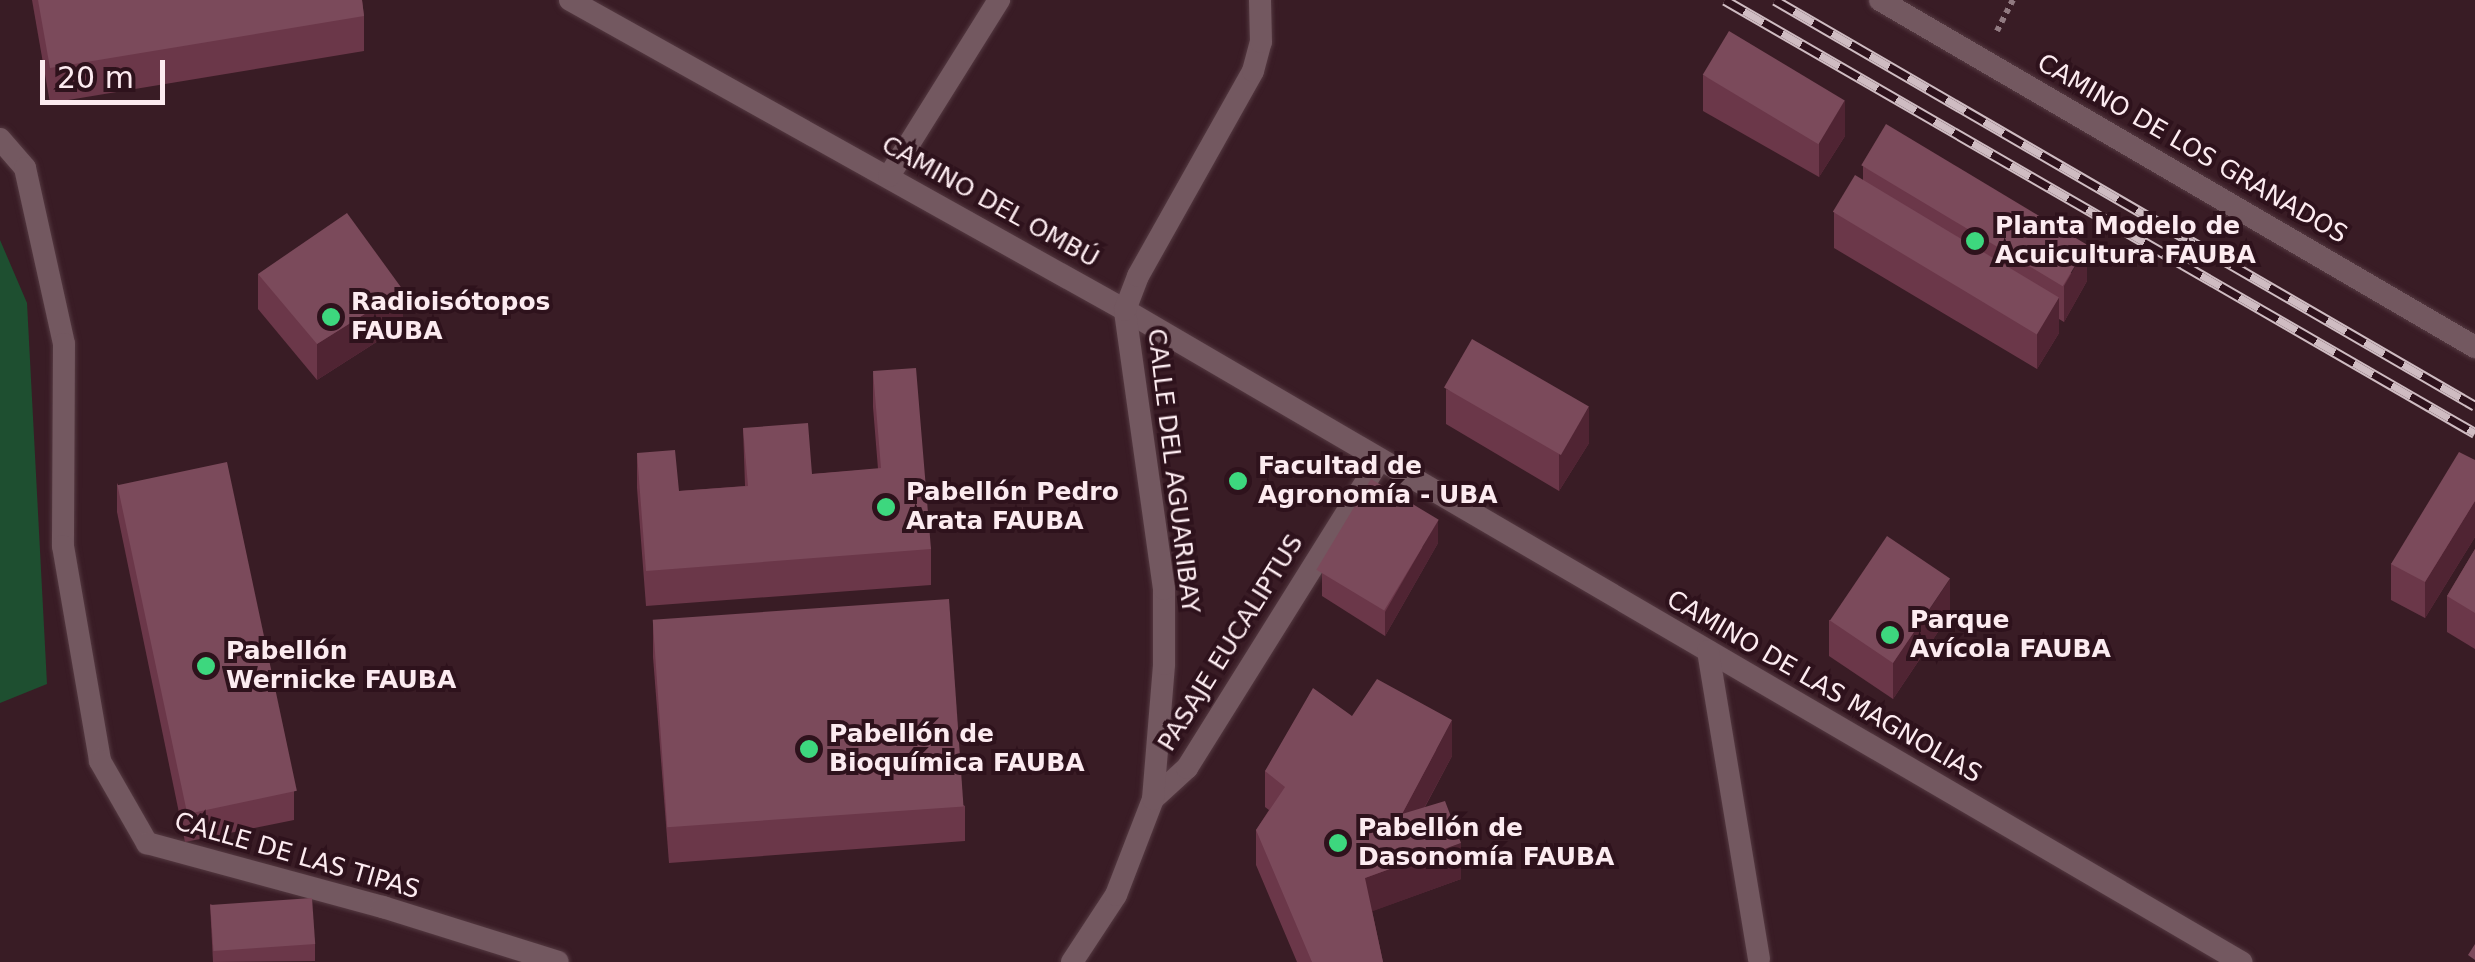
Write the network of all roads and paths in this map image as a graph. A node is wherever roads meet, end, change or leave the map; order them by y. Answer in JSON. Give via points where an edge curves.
{"nodes":[{"id":1,"x":570,"y":0,"type":"edge"},
{"id":2,"x":1000,"y":0,"type":"edge"},
{"id":3,"x":1260,"y":0,"type":"edge"},
{"id":4,"x":1880,"y":0,"type":"edge"},
{"id":5,"x":0,"y":139,"type":"edge"},
{"id":6,"x":889,"y":176,"type":"junction"},
{"id":7,"x":1125,"y":310,"type":"junction"},
{"id":8,"x":2475,"y":347,"type":"edge"},
{"id":9,"x":1380,"y":459,"type":"junction"},
{"id":10,"x":1708,"y":651,"type":"junction"},
{"id":11,"x":1153,"y":799,"type":"junction"},
{"id":12,"x":1070,"y":959,"type":"edge"},
{"id":13,"x":1759,"y":960,"type":"dead end"},
{"id":14,"x":558,"y":962,"type":"edge"},
{"id":15,"x":2241,"y":962,"type":"edge"}],
"edges":[{"from":1,"to":6,"type":"lane","name":"CAMINO DEL OMBÚ"},
{"from":2,"to":6,"type":"lane"},
{"from":3,"to":7,"type":"lane","name":"CALLE DEL AGUARIBAY","via":[[1254,72]]},
{"from":4,"to":8,"type":"lane","name":"CAMINO DE LOS GRANADOS"},
{"from":5,"to":14,"type":"lane","name":"CALLE DE LAS TIPAS","via":[[24,168],[64,344],[63,546],[100,761],[148,843]]},
{"from":6,"to":7,"type":"lane","name":"CAMINO DEL OMBÚ"},
{"from":7,"to":9,"type":"lane","name":"CAMINO DEL OMBÚ"},
{"from":7,"to":11,"type":"lane","name":"CALLE DEL AGUARIBAY","via":[[1164,590]]},
{"from":9,"to":10,"type":"lane","name":"CAMINO DE LAS MAGNOLIAS"},
{"from":9,"to":11,"type":"lane","name":"PASAJE EUCALIPTUS","via":[[1186,768]]},
{"from":10,"to":13,"type":"lane"},
{"from":10,"to":15,"type":"lane","name":"CAMINO DE LAS MAGNOLIAS"},
{"from":11,"to":12,"type":"lane","name":"CALLE DEL AGUARIBAY","via":[[1116,895]]}]}
